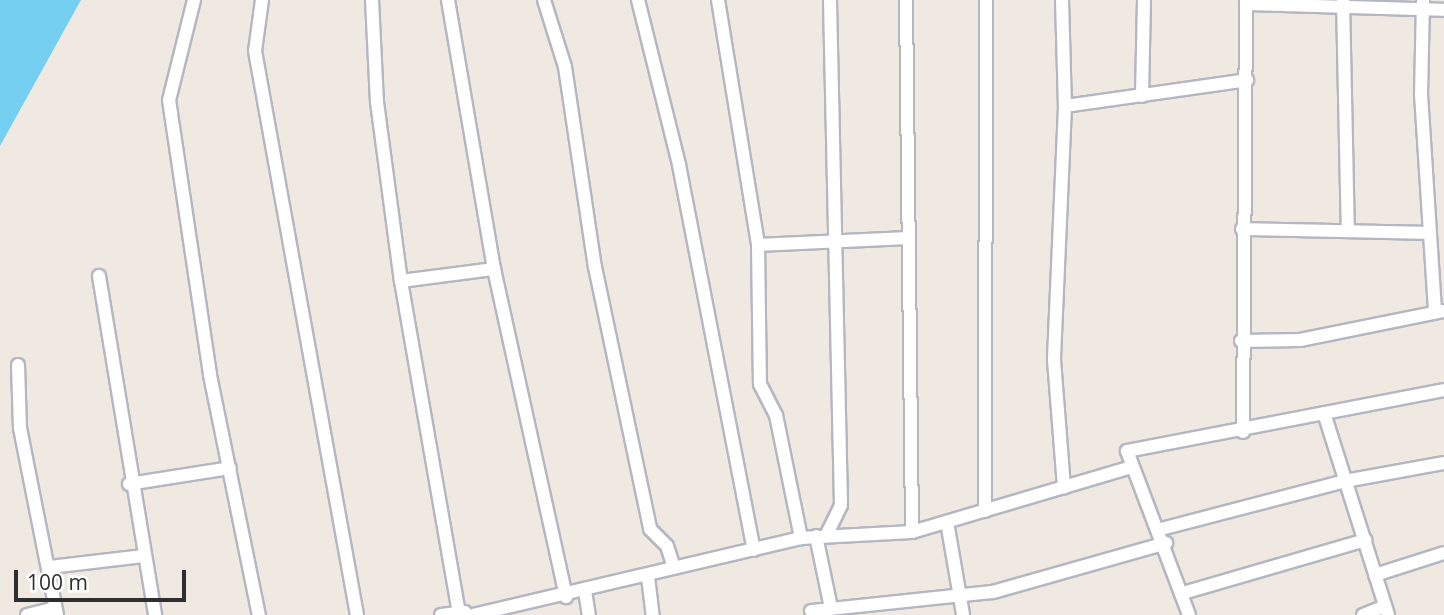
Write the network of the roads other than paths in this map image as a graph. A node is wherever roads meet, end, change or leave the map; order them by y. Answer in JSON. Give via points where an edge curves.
{"nodes":[{"id":1,"x":194,"y":0,"type":"edge"},
{"id":2,"x":262,"y":0,"type":"edge"},
{"id":3,"x":372,"y":0,"type":"edge"},
{"id":4,"x":448,"y":0,"type":"edge"},
{"id":5,"x":544,"y":0,"type":"edge"},
{"id":6,"x":638,"y":0,"type":"edge"},
{"id":7,"x":718,"y":0,"type":"edge"},
{"id":8,"x":830,"y":0,"type":"edge"},
{"id":9,"x":906,"y":0,"type":"edge"},
{"id":10,"x":986,"y":0,"type":"edge"},
{"id":11,"x":1062,"y":0,"type":"edge"},
{"id":12,"x":1144,"y":0,"type":"edge"},
{"id":13,"x":1246,"y":2,"type":"edge"},
{"id":14,"x":1344,"y":3,"type":"edge"},
{"id":15,"x":1422,"y":4,"type":"edge"},
{"id":16,"x":1444,"y":10,"type":"edge"},
{"id":17,"x":1247,"y":80,"type":"junction"},
{"id":18,"x":1142,"y":96,"type":"junction"},
{"id":19,"x":1065,"y":106,"type":"junction"},
{"id":20,"x":1242,"y":229,"type":"junction"},
{"id":21,"x":1348,"y":230,"type":"junction"},
{"id":22,"x":1427,"y":233,"type":"junction"},
{"id":23,"x":908,"y":238,"type":"junction"},
{"id":24,"x":833,"y":241,"type":"junction"},
{"id":25,"x":758,"y":246,"type":"junction"},
{"id":26,"x":494,"y":269,"type":"junction"},
{"id":27,"x":99,"y":276,"type":"dead end"},
{"id":28,"x":401,"y":281,"type":"junction"},
{"id":29,"x":1439,"y":312,"type":"edge"},
{"id":30,"x":1241,"y":341,"type":"junction"},
{"id":31,"x":18,"y":365,"type":"dead end"},
{"id":32,"x":1444,"y":390,"type":"edge"},
{"id":33,"x":1324,"y":413,"type":"junction"},
{"id":34,"x":1243,"y":432,"type":"junction"},
{"id":35,"x":1444,"y":463,"type":"edge"},
{"id":36,"x":1132,"y":467,"type":"junction"},
{"id":37,"x":230,"y":468,"type":"junction"},
{"id":38,"x":1345,"y":481,"type":"junction"},
{"id":39,"x":129,"y":484,"type":"junction"},
{"id":40,"x":1064,"y":488,"type":"junction"},
{"id":41,"x":985,"y":511,"type":"junction"},
{"id":42,"x":947,"y":522,"type":"junction"},
{"id":43,"x":1161,"y":529,"type":"junction"},
{"id":44,"x":912,"y":531,"type":"junction"},
{"id":45,"x":822,"y":535,"type":"junction"},
{"id":46,"x":801,"y":538,"type":"junction"},
{"id":47,"x":1365,"y":540,"type":"junction"},
{"id":48,"x":1166,"y":543,"type":"junction"},
{"id":49,"x":754,"y":550,"type":"junction"},
{"id":50,"x":1444,"y":553,"type":"edge"},
{"id":51,"x":143,"y":556,"type":"junction"},
{"id":52,"x":50,"y":567,"type":"junction"},
{"id":53,"x":674,"y":568,"type":"junction"},
{"id":54,"x":1375,"y":575,"type":"junction"},
{"id":55,"x":648,"y":577,"type":"junction"},
{"id":56,"x":584,"y":591,"type":"junction"},
{"id":57,"x":1183,"y":593,"type":"junction"},
{"id":58,"x":963,"y":596,"type":"junction"},
{"id":59,"x":566,"y":597,"type":"junction"},
{"id":60,"x":831,"y":608,"type":"junction"},
{"id":61,"x":458,"y":609,"type":"junction"},
{"id":62,"x":56,"y":611,"type":"edge"},
{"id":63,"x":811,"y":611,"type":"dead end"},
{"id":64,"x":1386,"y":611,"type":"edge"},
{"id":65,"x":27,"y":615,"type":"edge"},
{"id":66,"x":155,"y":615,"type":"edge"},
{"id":67,"x":259,"y":615,"type":"edge"},
{"id":68,"x":357,"y":615,"type":"edge"},
{"id":69,"x":441,"y":615,"type":"edge"},
{"id":70,"x":472,"y":615,"type":"edge"},
{"id":71,"x":589,"y":615,"type":"edge"},
{"id":72,"x":653,"y":615,"type":"edge"},
{"id":73,"x":963,"y":615,"type":"edge"},
{"id":74,"x":1189,"y":615,"type":"edge"},
{"id":75,"x":1363,"y":615,"type":"edge"}],
"edges":[{"from":1,"to":37,"type":"street","via":[[169,100],[186,239]]},
{"from":2,"to":68,"type":"street","via":[[255,51]]},
{"from":3,"to":28,"type":"street","via":[[377,102]]},
{"from":4,"to":26,"type":"street"},
{"from":5,"to":53,"type":"street","via":[[565,67],[594,267],[650,529],[667,546]]},
{"from":6,"to":49,"type":"street","via":[[679,166]]},
{"from":7,"to":25,"type":"street"},
{"from":8,"to":24,"type":"street"},
{"from":9,"to":23,"type":"street"},
{"from":10,"to":41,"type":"street"},
{"from":11,"to":19,"type":"street"},
{"from":12,"to":18,"type":"street"},
{"from":13,"to":14,"type":"street"},
{"from":13,"to":17,"type":"street"},
{"from":14,"to":15,"type":"street"},
{"from":14,"to":21,"type":"street"},
{"from":15,"to":16,"type":"street"},
{"from":15,"to":22,"type":"street"},
{"from":17,"to":18,"type":"street"},
{"from":17,"to":20,"type":"street"},
{"from":18,"to":19,"type":"street"},
{"from":19,"to":40,"type":"street","via":[[1054,360]]},
{"from":20,"to":21,"type":"street"},
{"from":20,"to":30,"type":"street"},
{"from":21,"to":22,"type":"street"},
{"from":22,"to":29,"type":"street"},
{"from":23,"to":24,"type":"street"},
{"from":23,"to":44,"type":"street"},
{"from":24,"to":25,"type":"street"},
{"from":24,"to":45,"type":"street","via":[[841,505]]},
{"from":25,"to":46,"type":"street","via":[[760,384],[776,415]]},
{"from":26,"to":28,"type":"street"},
{"from":26,"to":59,"type":"street"},
{"from":27,"to":39,"type":"street"},
{"from":28,"to":61,"type":"street"},
{"from":29,"to":30,"type":"street","via":[[1300,340]]},
{"from":30,"to":34,"type":"street"},
{"from":31,"to":52,"type":"street","via":[[20,428]]},
{"from":32,"to":33,"type":"street"},
{"from":33,"to":34,"type":"street"},
{"from":33,"to":38,"type":"street"},
{"from":34,"to":36,"type":"street","via":[[1126,451]]},
{"from":35,"to":38,"type":"street"},
{"from":36,"to":40,"type":"street"},
{"from":36,"to":43,"type":"street"},
{"from":37,"to":39,"type":"street"},
{"from":37,"to":67,"type":"street"},
{"from":38,"to":43,"type":"street"},
{"from":38,"to":47,"type":"street"},
{"from":39,"to":51,"type":"street"},
{"from":40,"to":41,"type":"street"},
{"from":41,"to":42,"type":"street"},
{"from":42,"to":44,"type":"street"},
{"from":42,"to":58,"type":"street"},
{"from":43,"to":48,"type":"street"},
{"from":44,"to":45,"type":"street"},
{"from":45,"to":46,"type":"street"},
{"from":45,"to":60,"type":"street"},
{"from":46,"to":49,"type":"street"},
{"from":47,"to":54,"type":"street"},
{"from":47,"to":57,"type":"street"},
{"from":48,"to":57,"type":"street"},
{"from":48,"to":58,"type":"street"},
{"from":49,"to":53,"type":"street"},
{"from":50,"to":54,"type":"street"},
{"from":51,"to":52,"type":"street"},
{"from":51,"to":66,"type":"street"},
{"from":52,"to":62,"type":"street"},
{"from":53,"to":55,"type":"street"},
{"from":54,"to":64,"type":"street"},
{"from":55,"to":56,"type":"street"},
{"from":55,"to":72,"type":"street"},
{"from":56,"to":59,"type":"street"},
{"from":56,"to":71,"type":"street"},
{"from":57,"to":74,"type":"street"},
{"from":58,"to":60,"type":"street"},
{"from":58,"to":73,"type":"street"},
{"from":59,"to":70,"type":"street"},
{"from":60,"to":63,"type":"street"},
{"from":61,"to":69,"type":"street"},
{"from":61,"to":70,"type":"street"},
{"from":62,"to":65,"type":"street"},
{"from":64,"to":75,"type":"street"}]}
